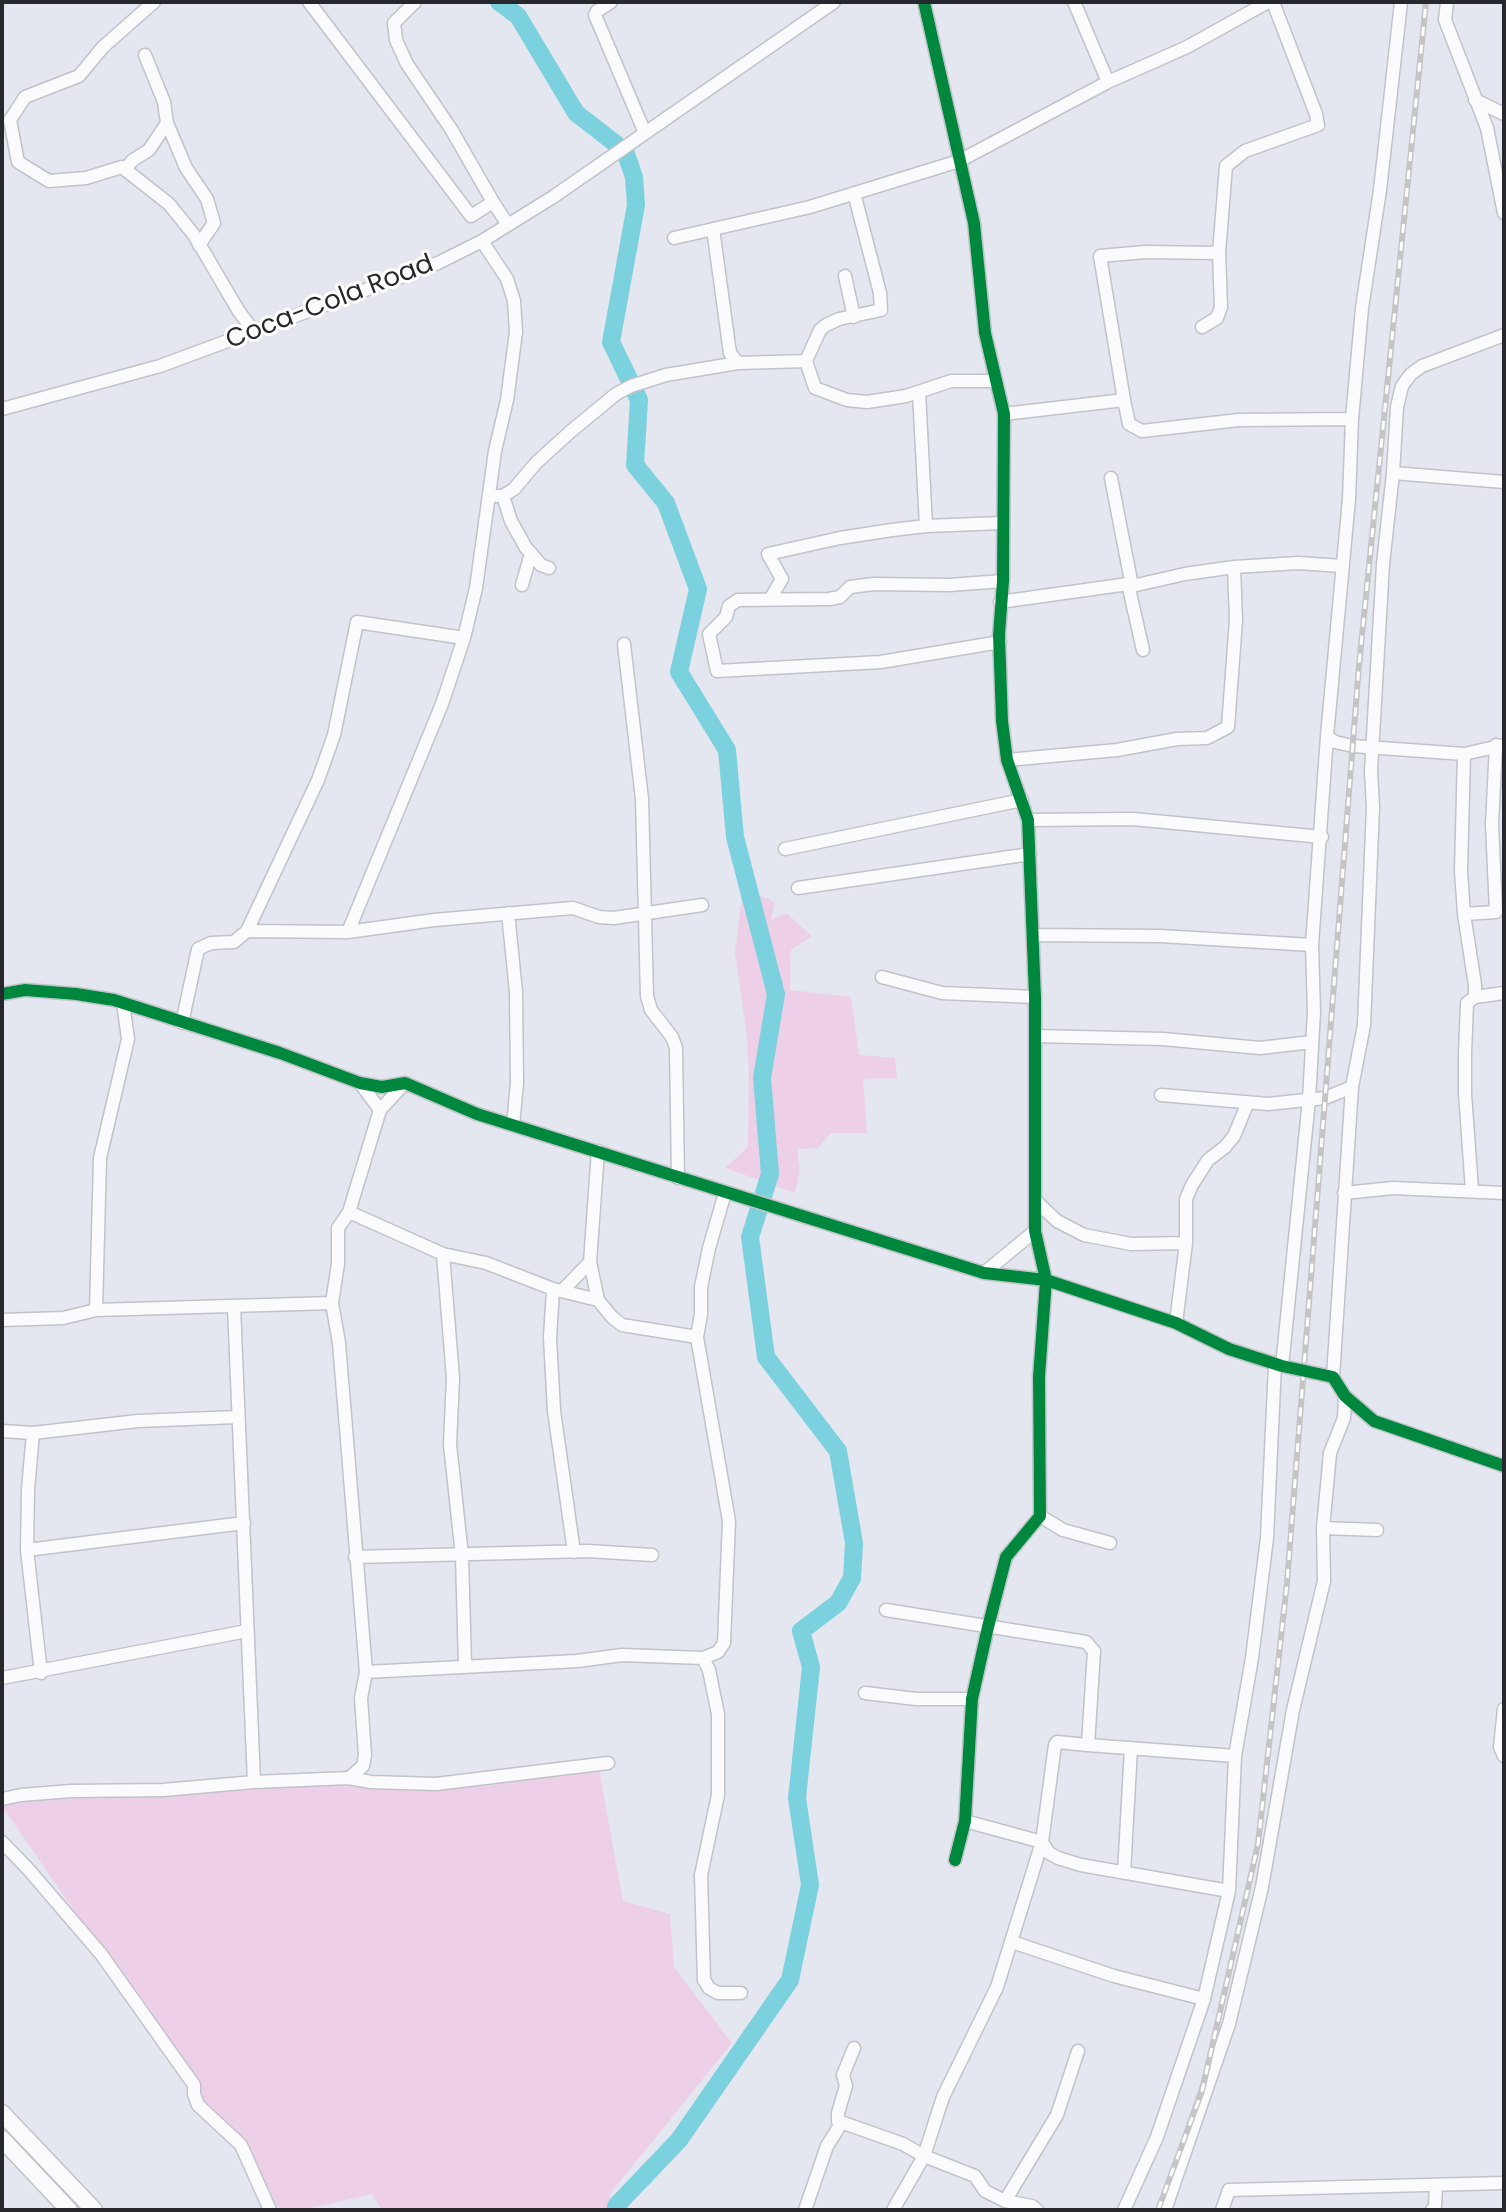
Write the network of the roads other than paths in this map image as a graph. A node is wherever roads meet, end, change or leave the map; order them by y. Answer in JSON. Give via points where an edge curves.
{"nodes":[{"id":1,"x":154,"y":2,"type":"edge"},
{"id":2,"x":309,"y":2,"type":"edge"},
{"id":3,"x":415,"y":2,"type":"edge"},
{"id":4,"x":611,"y":2,"type":"edge"},
{"id":5,"x":834,"y":2,"type":"edge"},
{"id":6,"x":924,"y":2,"type":"edge"},
{"id":7,"x":1074,"y":2,"type":"edge"},
{"id":8,"x":1270,"y":2,"type":"edge"},
{"id":9,"x":1401,"y":2,"type":"edge"},
{"id":10,"x":1447,"y":2,"type":"edge"},
{"id":11,"x":145,"y":55,"type":"dead end"},
{"id":12,"x":1108,"y":82,"type":"junction"},
{"id":13,"x":1475,"y":100,"type":"junction"},
{"id":14,"x":1504,"y":114,"type":"edge"},
{"id":15,"x":167,"y":123,"type":"junction"},
{"id":16,"x":1487,"y":128,"type":"junction"},
{"id":17,"x":645,"y":133,"type":"junction"},
{"id":18,"x":959,"y":161,"type":"junction"},
{"id":19,"x":125,"y":169,"type":"junction"},
{"id":20,"x":854,"y":193,"type":"junction"},
{"id":21,"x":493,"y":202,"type":"junction"},
{"id":22,"x":1504,"y":213,"type":"edge"},
{"id":23,"x":508,"y":225,"type":"junction"},
{"id":24,"x":713,"y":229,"type":"junction"},
{"id":25,"x":674,"y":238,"type":"dead end"},
{"id":26,"x":482,"y":241,"type":"junction"},
{"id":27,"x":199,"y":245,"type":"junction"},
{"id":28,"x":1219,"y":253,"type":"junction"},
{"id":29,"x":845,"y":276,"type":"dead end"},
{"id":30,"x":854,"y":317,"type":"junction"},
{"id":31,"x":1202,"y":327,"type":"dead end"},
{"id":32,"x":254,"y":332,"type":"junction"},
{"id":33,"x":1504,"y":335,"type":"edge"},
{"id":34,"x":806,"y":361,"type":"junction"},
{"id":35,"x":738,"y":363,"type":"junction"},
{"id":36,"x":996,"y":381,"type":"junction"},
{"id":37,"x":919,"y":392,"type":"junction"},
{"id":38,"x":1124,"y":400,"type":"junction"},
{"id":39,"x":2,"y":409,"type":"edge"},
{"id":40,"x":1004,"y":414,"type":"junction"},
{"id":41,"x":1352,"y":419,"type":"junction"},
{"id":42,"x":1393,"y":473,"type":"junction"},
{"id":43,"x":1111,"y":478,"type":"dead end"},
{"id":44,"x":1504,"y":482,"type":"edge"},
{"id":45,"x":496,"y":496,"type":"junction"},
{"id":46,"x":1002,"y":523,"type":"junction"},
{"id":47,"x":926,"y":526,"type":"junction"},
{"id":48,"x":531,"y":553,"type":"junction"},
{"id":49,"x":1342,"y":566,"type":"junction"},
{"id":50,"x":1234,"y":567,"type":"junction"},
{"id":51,"x":549,"y":568,"type":"dead end"},
{"id":52,"x":1003,"y":581,"type":"junction"},
{"id":53,"x":522,"y":585,"type":"dead end"},
{"id":54,"x":1130,"y":585,"type":"junction"},
{"id":55,"x":770,"y":599,"type":"junction"},
{"id":56,"x":1000,"y":602,"type":"junction"},
{"id":57,"x":464,"y":638,"type":"junction"},
{"id":58,"x":1000,"y":642,"type":"junction"},
{"id":59,"x":624,"y":644,"type":"dead end"},
{"id":60,"x":1143,"y":650,"type":"dead end"},
{"id":61,"x":1327,"y":736,"type":"junction"},
{"id":62,"x":1500,"y":745,"type":"edge"},
{"id":63,"x":1374,"y":748,"type":"junction"},
{"id":64,"x":1464,"y":754,"type":"junction"},
{"id":65,"x":1007,"y":760,"type":"junction"},
{"id":66,"x":1022,"y":800,"type":"junction"},
{"id":67,"x":1028,"y":820,"type":"junction"},
{"id":68,"x":1322,"y":837,"type":"junction"},
{"id":69,"x":785,"y":849,"type":"dead end"},
{"id":70,"x":1030,"y":854,"type":"junction"},
{"id":71,"x":798,"y":888,"type":"dead end"},
{"id":72,"x":702,"y":905,"type":"dead end"},
{"id":73,"x":508,"y":913,"type":"junction"},
{"id":74,"x":645,"y":913,"type":"junction"},
{"id":75,"x":1464,"y":914,"type":"junction"},
{"id":76,"x":247,"y":931,"type":"junction"},
{"id":77,"x":348,"y":932,"type":"junction"},
{"id":78,"x":1034,"y":935,"type":"junction"},
{"id":79,"x":1312,"y":945,"type":"junction"},
{"id":80,"x":882,"y":977,"type":"dead end"},
{"id":81,"x":1504,"y":993,"type":"edge"},
{"id":82,"x":2,"y":994,"type":"edge"},
{"id":83,"x":1035,"y":997,"type":"junction"},
{"id":84,"x":1475,"y":997,"type":"junction"},
{"id":85,"x":123,"y":1003,"type":"junction"},
{"id":86,"x":182,"y":1023,"type":"junction"},
{"id":87,"x":1035,"y":1036,"type":"junction"},
{"id":88,"x":1312,"y":1042,"type":"junction"},
{"id":89,"x":360,"y":1083,"type":"junction"},
{"id":90,"x":405,"y":1083,"type":"junction"},
{"id":91,"x":1352,"y":1087,"type":"junction"},
{"id":92,"x":1161,"y":1095,"type":"dead end"},
{"id":93,"x":1309,"y":1100,"type":"junction"},
{"id":94,"x":1248,"y":1102,"type":"junction"},
{"id":95,"x":380,"y":1110,"type":"junction"},
{"id":96,"x":513,"y":1125,"type":"junction"},
{"id":97,"x":598,"y":1151,"type":"junction"},
{"id":98,"x":678,"y":1178,"type":"junction"},
{"id":99,"x":1472,"y":1190,"type":"junction"},
{"id":100,"x":725,"y":1193,"type":"junction"},
{"id":101,"x":1344,"y":1193,"type":"junction"},
{"id":102,"x":1504,"y":1193,"type":"edge"},
{"id":103,"x":1036,"y":1201,"type":"junction"},
{"id":104,"x":349,"y":1212,"type":"junction"},
{"id":105,"x":1035,"y":1231,"type":"junction"},
{"id":106,"x":1186,"y":1243,"type":"junction"},
{"id":107,"x":443,"y":1254,"type":"junction"},
{"id":108,"x":590,"y":1262,"type":"junction"},
{"id":109,"x":984,"y":1273,"type":"junction"},
{"id":110,"x":1046,"y":1280,"type":"junction"},
{"id":111,"x":557,"y":1290,"type":"junction"},
{"id":112,"x":598,"y":1300,"type":"junction"},
{"id":113,"x":332,"y":1303,"type":"junction"},
{"id":114,"x":234,"y":1307,"type":"junction"},
{"id":115,"x":96,"y":1310,"type":"junction"},
{"id":116,"x":2,"y":1320,"type":"edge"},
{"id":117,"x":1176,"y":1323,"type":"junction"},
{"id":118,"x":697,"y":1337,"type":"junction"},
{"id":119,"x":1278,"y":1365,"type":"junction"},
{"id":120,"x":1333,"y":1377,"type":"junction"},
{"id":121,"x":1345,"y":1396,"type":"junction"},
{"id":122,"x":237,"y":1417,"type":"junction"},
{"id":123,"x":2,"y":1431,"type":"edge"},
{"id":124,"x":33,"y":1433,"type":"junction"},
{"id":125,"x":1504,"y":1466,"type":"edge"},
{"id":126,"x":1040,"y":1516,"type":"junction"},
{"id":127,"x":244,"y":1523,"type":"junction"},
{"id":128,"x":1323,"y":1528,"type":"junction"},
{"id":129,"x":1377,"y":1530,"type":"dead end"},
{"id":130,"x":1110,"y":1543,"type":"dead end"},
{"id":131,"x":27,"y":1550,"type":"junction"},
{"id":132,"x":574,"y":1552,"type":"junction"},
{"id":133,"x":652,"y":1555,"type":"dead end"},
{"id":134,"x":462,"y":1556,"type":"junction"},
{"id":135,"x":355,"y":1557,"type":"junction"},
{"id":136,"x":886,"y":1610,"type":"dead end"},
{"id":137,"x":988,"y":1627,"type":"junction"},
{"id":138,"x":247,"y":1631,"type":"junction"},
{"id":139,"x":703,"y":1658,"type":"junction"},
{"id":140,"x":465,"y":1665,"type":"junction"},
{"id":141,"x":366,"y":1672,"type":"junction"},
{"id":142,"x":41,"y":1673,"type":"junction"},
{"id":143,"x":2,"y":1678,"type":"edge"},
{"id":144,"x":865,"y":1693,"type":"dead end"},
{"id":145,"x":972,"y":1699,"type":"junction"},
{"id":146,"x":1504,"y":1709,"type":"edge"},
{"id":147,"x":1088,"y":1745,"type":"junction"},
{"id":148,"x":1131,"y":1748,"type":"junction"},
{"id":149,"x":1235,"y":1756,"type":"junction"},
{"id":150,"x":1504,"y":1756,"type":"edge"},
{"id":151,"x":608,"y":1763,"type":"dead end"},
{"id":152,"x":349,"y":1778,"type":"junction"},
{"id":153,"x":254,"y":1782,"type":"junction"},
{"id":154,"x":2,"y":1799,"type":"edge"},
{"id":155,"x":965,"y":1821,"type":"junction"},
{"id":156,"x":2,"y":1842,"type":"edge"},
{"id":157,"x":1042,"y":1842,"type":"junction"},
{"id":158,"x":955,"y":1860,"type":"dead end"},
{"id":159,"x":1124,"y":1873,"type":"junction"},
{"id":160,"x":1229,"y":1891,"type":"junction"},
{"id":161,"x":1012,"y":1942,"type":"junction"},
{"id":162,"x":741,"y":1993,"type":"dead end"},
{"id":163,"x":1204,"y":1999,"type":"junction"},
{"id":164,"x":854,"y":2048,"type":"dead end"},
{"id":165,"x":1078,"y":2051,"type":"dead end"},
{"id":166,"x":2,"y":2113,"type":"edge"},
{"id":167,"x":842,"y":2122,"type":"junction"},
{"id":168,"x":2,"y":2139,"type":"edge"},
{"id":169,"x":924,"y":2156,"type":"junction"},
{"id":170,"x":1504,"y":2183,"type":"edge"},
{"id":171,"x":1436,"y":2186,"type":"junction"},
{"id":172,"x":1005,"y":2201,"type":"junction"},
{"id":173,"x":69,"y":2210,"type":"edge"},
{"id":174,"x":94,"y":2210,"type":"edge"},
{"id":175,"x":270,"y":2210,"type":"edge"},
{"id":176,"x":805,"y":2210,"type":"edge"},
{"id":177,"x":893,"y":2210,"type":"edge"},
{"id":178,"x":1037,"y":2210,"type":"edge"},
{"id":179,"x":1124,"y":2210,"type":"edge"},
{"id":180,"x":1165,"y":2210,"type":"edge"},
{"id":181,"x":1222,"y":2210,"type":"edge"},
{"id":182,"x":1432,"y":2210,"type":"edge"}],
"edges":[{"from":1,"to":19,"type":"street","via":[[79,76],[25,97],[10,120],[18,162],[49,181]]},
{"from":2,"to":21,"type":"street","via":[[471,216]]},
{"from":3,"to":21,"type":"street","via":[[394,23],[396,40]]},
{"from":4,"to":17,"type":"street","via":[[595,15]]},
{"from":5,"to":17,"type":"street","name":"Coca-Cola Road"},
{"from":6,"to":18,"type":"street"},
{"from":7,"to":12,"type":"street"},
{"from":8,"to":12,"type":"street"},
{"from":8,"to":28,"type":"street","via":[[1318,125],[1245,151],[1226,166]]},
{"from":9,"to":41,"type":"street"},
{"from":10,"to":13,"type":"street","via":[[1445,20]]},
{"from":11,"to":15,"type":"street"},
{"from":12,"to":18,"type":"street"},
{"from":13,"to":14,"type":"street"},
{"from":13,"to":16,"type":"street"},
{"from":14,"to":16,"type":"street"},
{"from":15,"to":19,"type":"street","via":[[149,150]]},
{"from":15,"to":27,"type":"street","via":[[214,223]]},
{"from":16,"to":22,"type":"street"},
{"from":17,"to":23,"type":"street","name":"Coca-Cola Road"},
{"from":18,"to":20,"type":"street"},
{"from":18,"to":36,"type":"street","via":[[974,223],[985,333]]},
{"from":19,"to":27,"type":"street","via":[[169,204]]},
{"from":20,"to":24,"type":"street"},
{"from":20,"to":30,"type":"street","via":[[881,303],[876,313]]},
{"from":21,"to":23,"type":"street"},
{"from":23,"to":26,"type":"street","name":"Coca-Cola Road"},
{"from":24,"to":25,"type":"street"},
{"from":24,"to":35,"type":"street","via":[[730,353]]},
{"from":26,"to":32,"type":"street","name":"Coca-Cola Road","via":[[438,263]]},
{"from":26,"to":45,"type":"street","via":[[507,279],[516,332],[495,451]]},
{"from":27,"to":32,"type":"street"},
{"from":28,"to":31,"type":"street","via":[[1221,307],[1217,318]]},
{"from":28,"to":38,"type":"street","via":[[1100,256]]},
{"from":29,"to":30,"type":"street"},
{"from":30,"to":34,"type":"street","via":[[820,330]]},
{"from":32,"to":39,"type":"street","name":"Coca-Cola Road","via":[[160,366]]},
{"from":33,"to":42,"type":"street","via":[[1411,374],[1397,407]]},
{"from":34,"to":35,"type":"street"},
{"from":34,"to":37,"type":"street","via":[[815,388],[847,400],[867,402]]},
{"from":35,"to":45,"type":"street","via":[[666,375],[616,394],[536,463],[514,489]]},
{"from":36,"to":37,"type":"street","via":[[951,381]]},
{"from":36,"to":40,"type":"street"},
{"from":37,"to":47,"type":"street"},
{"from":38,"to":40,"type":"street"},
{"from":38,"to":41,"type":"street","via":[[1129,424],[1142,431],[1239,420]]},
{"from":40,"to":46,"type":"street"},
{"from":41,"to":49,"type":"street"},
{"from":42,"to":44,"type":"street"},
{"from":42,"to":63,"type":"street"},
{"from":43,"to":54,"type":"street"},
{"from":45,"to":48,"type":"street"},
{"from":45,"to":57,"type":"street"},
{"from":46,"to":47,"type":"street"},
{"from":46,"to":52,"type":"street"},
{"from":47,"to":55,"type":"street","via":[[768,554],[782,579]]},
{"from":48,"to":51,"type":"street"},
{"from":48,"to":53,"type":"street"},
{"from":49,"to":50,"type":"street"},
{"from":49,"to":61,"type":"street"},
{"from":50,"to":54,"type":"street"},
{"from":50,"to":65,"type":"street","via":[[1228,727],[1207,738]]},
{"from":52,"to":55,"type":"street","via":[[874,584],[850,587],[840,597]]},
{"from":52,"to":56,"type":"street"},
{"from":54,"to":56,"type":"street"},
{"from":54,"to":60,"type":"street"},
{"from":55,"to":58,"type":"street","via":[[738,600],[729,606],[709,634],[717,671],[881,662]]},
{"from":56,"to":58,"type":"street"},
{"from":57,"to":76,"type":"street","via":[[357,622],[334,735],[318,780]]},
{"from":57,"to":77,"type":"street"},
{"from":58,"to":65,"type":"street"},
{"from":59,"to":74,"type":"street","via":[[642,799]]},
{"from":61,"to":63,"type":"street"},
{"from":61,"to":68,"type":"street"},
{"from":62,"to":64,"type":"street"},
{"from":62,"to":75,"type":"street","via":[[1492,824],[1496,912]]},
{"from":63,"to":64,"type":"street"},
{"from":63,"to":91,"type":"street","via":[[1364,1025]]},
{"from":64,"to":75,"type":"street"},
{"from":65,"to":66,"type":"street"},
{"from":66,"to":67,"type":"street"},
{"from":66,"to":69,"type":"street"},
{"from":67,"to":68,"type":"street","via":[[1133,819]]},
{"from":67,"to":70,"type":"street"},
{"from":68,"to":79,"type":"street"},
{"from":70,"to":71,"type":"street"},
{"from":70,"to":78,"type":"street"},
{"from":72,"to":74,"type":"street"},
{"from":73,"to":74,"type":"street","via":[[573,908],[599,917]]},
{"from":73,"to":77,"type":"street"},
{"from":73,"to":96,"type":"street","via":[[516,992]]},
{"from":74,"to":98,"type":"street","via":[[647,996],[676,1048]]},
{"from":75,"to":84,"type":"street"},
{"from":76,"to":77,"type":"street"},
{"from":76,"to":86,"type":"street","via":[[234,942],[198,949]]},
{"from":78,"to":79,"type":"street"},
{"from":78,"to":83,"type":"street"},
{"from":79,"to":88,"type":"street"},
{"from":80,"to":83,"type":"street","via":[[942,993]]},
{"from":81,"to":84,"type":"street"},
{"from":82,"to":85,"type":"street","via":[[25,990]]},
{"from":83,"to":87,"type":"street"},
{"from":84,"to":99,"type":"street","via":[[1467,1003],[1465,1053]]},
{"from":85,"to":86,"type":"street"},
{"from":85,"to":115,"type":"street","via":[[128,1039],[100,1158]]},
{"from":86,"to":89,"type":"street"},
{"from":87,"to":88,"type":"street","via":[[1260,1048]]},
{"from":87,"to":103,"type":"street"},
{"from":88,"to":93,"type":"street"},
{"from":89,"to":90,"type":"street"},
{"from":89,"to":95,"type":"street"},
{"from":90,"to":95,"type":"street"},
{"from":90,"to":96,"type":"street"},
{"from":91,"to":93,"type":"street"},
{"from":91,"to":101,"type":"street"},
{"from":92,"to":94,"type":"street"},
{"from":93,"to":94,"type":"street"},
{"from":93,"to":119,"type":"street"},
{"from":94,"to":106,"type":"street","via":[[1234,1136],[1208,1160],[1192,1185],[1186,1199]]},
{"from":95,"to":104,"type":"street"},
{"from":96,"to":97,"type":"street"},
{"from":97,"to":98,"type":"street"},
{"from":97,"to":108,"type":"street"},
{"from":98,"to":100,"type":"street"},
{"from":99,"to":101,"type":"street"},
{"from":99,"to":102,"type":"street"},
{"from":100,"to":109,"type":"street"},
{"from":100,"to":118,"type":"street","via":[[701,1287]]},
{"from":101,"to":120,"type":"street"},
{"from":103,"to":105,"type":"street"},
{"from":103,"to":106,"type":"street","via":[[1057,1221],[1084,1235],[1131,1244]]},
{"from":104,"to":107,"type":"street"},
{"from":104,"to":113,"type":"street","via":[[338,1228]]},
{"from":105,"to":109,"type":"street"},
{"from":105,"to":110,"type":"street"},
{"from":106,"to":117,"type":"street"},
{"from":107,"to":111,"type":"street","via":[[486,1263]]},
{"from":107,"to":134,"type":"street","via":[[453,1378],[450,1444]]},
{"from":108,"to":111,"type":"street"},
{"from":108,"to":112,"type":"street"},
{"from":109,"to":110,"type":"street"},
{"from":110,"to":117,"type":"street"},
{"from":110,"to":126,"type":"street","via":[[1039,1377]]},
{"from":111,"to":112,"type":"street"},
{"from":111,"to":132,"type":"street","via":[[550,1338],[554,1411]]},
{"from":112,"to":118,"type":"street","via":[[622,1325]]},
{"from":113,"to":114,"type":"street"},
{"from":113,"to":135,"type":"street"},
{"from":114,"to":115,"type":"street"},
{"from":114,"to":122,"type":"street"},
{"from":115,"to":116,"type":"street","via":[[63,1318]]},
{"from":117,"to":119,"type":"street"},
{"from":118,"to":139,"type":"street","via":[[729,1521],[724,1643]]},
{"from":119,"to":120,"type":"street"},
{"from":119,"to":149,"type":"street","via":[[1267,1538]]},
{"from":120,"to":121,"type":"street"},
{"from":121,"to":125,"type":"street","via":[[1374,1421]]},
{"from":121,"to":128,"type":"street","via":[[1344,1418],[1330,1453]]},
{"from":122,"to":124,"type":"street"},
{"from":122,"to":127,"type":"street"},
{"from":123,"to":124,"type":"street"},
{"from":124,"to":131,"type":"street"},
{"from":126,"to":130,"type":"street","via":[[1063,1530]]},
{"from":126,"to":137,"type":"street","via":[[1006,1557]]},
{"from":127,"to":131,"type":"street"},
{"from":127,"to":138,"type":"street"},
{"from":128,"to":129,"type":"street"},
{"from":128,"to":180,"type":"street","via":[[1324,1581],[1293,1710],[1262,1887],[1229,2024]]},
{"from":131,"to":142,"type":"street"},
{"from":132,"to":133,"type":"street"},
{"from":132,"to":134,"type":"street"},
{"from":134,"to":135,"type":"street"},
{"from":134,"to":140,"type":"street"},
{"from":135,"to":141,"type":"street"},
{"from":136,"to":137,"type":"street"},
{"from":137,"to":145,"type":"street"},
{"from":137,"to":147,"type":"street","via":[[1092,1646]]},
{"from":138,"to":142,"type":"street"},
{"from":138,"to":153,"type":"street"},
{"from":139,"to":140,"type":"street","via":[[622,1655]]},
{"from":139,"to":162,"type":"street","via":[[718,1714],[718,1795],[701,1875],[704,1980],[718,1993]]},
{"from":140,"to":141,"type":"street"},
{"from":141,"to":152,"type":"street","via":[[361,1698],[365,1755],[363,1766]]},
{"from":142,"to":143,"type":"street"},
{"from":144,"to":145,"type":"street"},
{"from":145,"to":155,"type":"street"},
{"from":146,"to":150,"type":"street"},
{"from":147,"to":148,"type":"street"},
{"from":147,"to":157,"type":"street","via":[[1055,1745]]},
{"from":148,"to":149,"type":"street"},
{"from":148,"to":159,"type":"street"},
{"from":149,"to":160,"type":"street"},
{"from":151,"to":152,"type":"street","via":[[436,1784]]},
{"from":152,"to":153,"type":"street"},
{"from":153,"to":154,"type":"street"},
{"from":155,"to":157,"type":"street"},
{"from":155,"to":158,"type":"street"},
{"from":156,"to":175,"type":"street","via":[[126,1988],[194,2085],[198,2105],[241,2145]]},
{"from":157,"to":159,"type":"street","via":[[1058,1858]]},
{"from":157,"to":161,"type":"street"},
{"from":159,"to":160,"type":"street"},
{"from":160,"to":163,"type":"street"},
{"from":161,"to":163,"type":"street"},
{"from":161,"to":169,"type":"street","via":[[997,1987],[943,2097]]},
{"from":163,"to":179,"type":"street","via":[[1157,2137]]},
{"from":164,"to":167,"type":"street","via":[[843,2075],[845,2098],[838,2113]]},
{"from":165,"to":172,"type":"street","via":[[1057,2115]]},
{"from":166,"to":174,"type":"main road"},
{"from":167,"to":169,"type":"street"},
{"from":167,"to":176,"type":"street","via":[[827,2146]]},
{"from":168,"to":173,"type":"main road"},
{"from":169,"to":172,"type":"street","via":[[975,2176],[985,2191]]},
{"from":169,"to":177,"type":"street"},
{"from":170,"to":171,"type":"street"},
{"from":171,"to":181,"type":"street","via":[[1229,2190]]},
{"from":171,"to":182,"type":"street"},
{"from":172,"to":178,"type":"street"}]}
